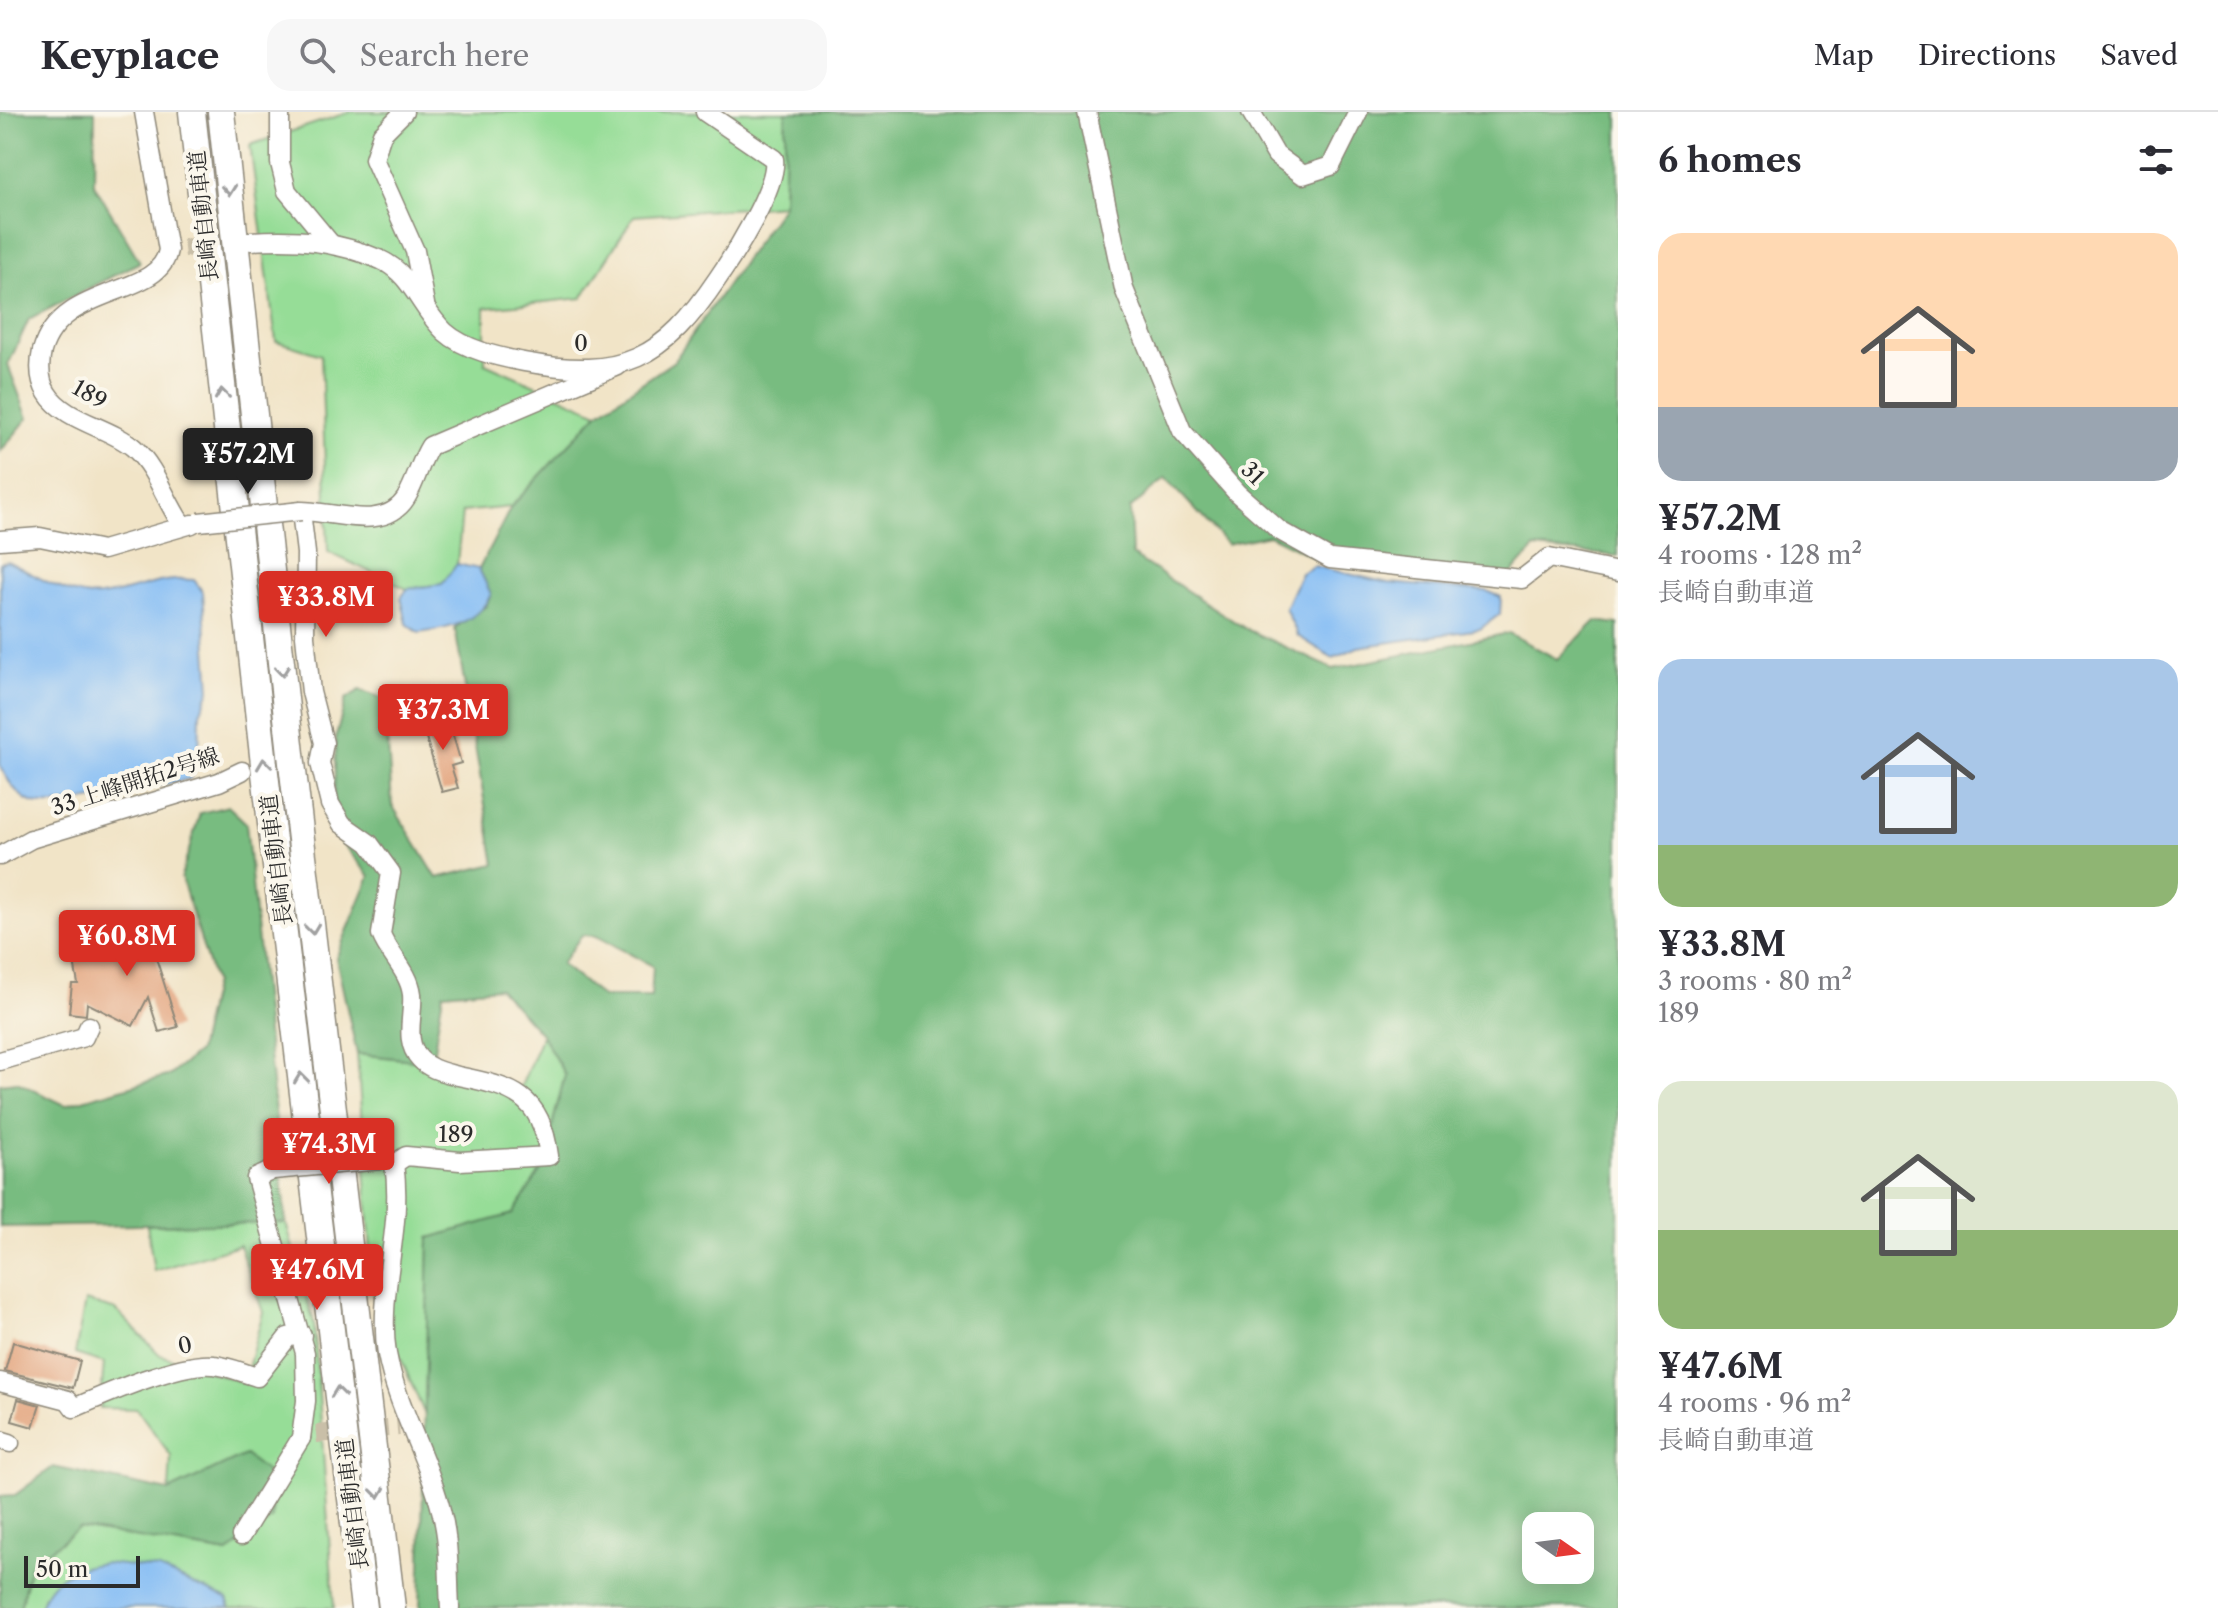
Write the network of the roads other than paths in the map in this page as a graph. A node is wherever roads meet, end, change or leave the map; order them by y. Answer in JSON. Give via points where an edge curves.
{"nodes":[{"id":1,"x":144,"y":112,"type":"edge"},
{"id":2,"x":192,"y":112,"type":"edge"},
{"id":3,"x":221,"y":112,"type":"edge"},
{"id":4,"x":280,"y":112,"type":"edge"},
{"id":5,"x":404,"y":112,"type":"edge"},
{"id":6,"x":705,"y":112,"type":"edge"},
{"id":7,"x":1087,"y":112,"type":"edge"},
{"id":8,"x":1251,"y":112,"type":"edge"},
{"id":9,"x":1358,"y":112,"type":"edge"},
{"id":10,"x":251,"y":241,"type":"tunnel mouth"},
{"id":11,"x":331,"y":244,"type":"junction"},
{"id":12,"x":426,"y":309,"type":"junction"},
{"id":13,"x":618,"y":366,"type":"junction"},
{"id":14,"x":301,"y":511,"type":"junction"},
{"id":15,"x":191,"y":524,"type":"junction"},
{"id":16,"x":0,"y":540,"type":"edge"},
{"id":17,"x":1618,"y":572,"type":"edge"},
{"id":18,"x":242,"y":771,"type":"dead end"},
{"id":19,"x":0,"y":856,"type":"edge"},
{"id":20,"x":89,"y":1026,"type":"dead end"},
{"id":21,"x":0,"y":1061,"type":"edge"},
{"id":22,"x":388,"y":1162,"type":"junction"},
{"id":23,"x":302,"y":1335,"type":"junction"},
{"id":24,"x":0,"y":1382,"type":"edge"},
{"id":25,"x":241,"y":1536,"type":"dead end"},
{"id":26,"x":364,"y":1608,"type":"edge"},
{"id":27,"x":392,"y":1608,"type":"edge"},
{"id":28,"x":450,"y":1608,"type":"edge"}],
"edges":[{"from":1,"to":15,"type":"street","name":"189","via":[[176,249],[154,274],[57,320],[47,335],[40,377],[47,394],[61,406],[137,451]]},
{"from":26,"to":2,"type":"highway","name":"長崎自動車道","one_way":true},
{"from":3,"to":27,"type":"highway","name":"長崎自動車道","one_way":true},
{"from":4,"to":11,"type":"street","via":[[280,163],[287,191]]},
{"from":5,"to":12,"type":"street","via":[[382,134],[374,159],[415,251]]},
{"from":6,"to":13,"type":"street","name":"0","via":[[774,159],[771,182],[730,262],[702,302],[656,348]]},
{"from":7,"to":17,"type":"street","name":"31","via":[[1124,289],[1182,431],[1237,493],[1280,531],[1330,559],[1522,579],[1549,558]]},
{"from":8,"to":9,"type":"street","via":[[1276,155],[1303,175],[1331,166]]},
{"from":10,"to":11,"type":"street","via":[[311,239]]},
{"from":11,"to":12,"type":"street","via":[[397,270]]},
{"from":12,"to":13,"type":"street","name":"0","via":[[446,333],[475,349],[546,366]]},
{"from":13,"to":14,"type":"street","via":[[430,446],[398,508],[368,520]]},
{"from":14,"to":15,"type":"street","bridge":true},
{"from":14,"to":22,"type":"street","name":"189","via":[[305,636],[324,743],[320,763],[330,804],[342,824],[369,843],[391,873],[381,934],[412,993],[413,1050],[439,1071],[497,1086],[525,1100],[542,1121],[549,1156],[460,1161],[406,1156]]},
{"from":15,"to":16,"type":"street","via":[[103,550],[40,537]]},
{"from":18,"to":19,"type":"street","name":"33 上峰開拓2号線","via":[[31,839]]},
{"from":20,"to":21,"type":"street","via":[[84,1037]]},
{"from":22,"to":23,"type":"street","name":"189","bridge":true,"via":[[273,1170],[256,1178]]},
{"from":22,"to":28,"type":"street","via":[[399,1192],[386,1340],[406,1428],[447,1535]]},
{"from":23,"to":24,"type":"street","name":"0","via":[[288,1337],[257,1377],[196,1364],[74,1408],[68,1400]]},
{"from":23,"to":25,"type":"street","name":"189","via":[[308,1436]]}]}
